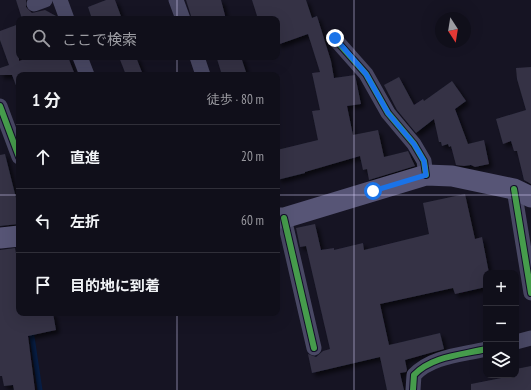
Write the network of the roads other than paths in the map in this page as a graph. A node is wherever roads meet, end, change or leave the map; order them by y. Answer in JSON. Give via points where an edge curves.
{"nodes":[{"id":1,"x":60,"y":0,"type":"edge"},
{"id":2,"x":176,"y":0,"type":"edge"},
{"id":3,"x":66,"y":16,"type":"edge"},
{"id":4,"x":182,"y":16,"type":"edge"},
{"id":5,"x":335,"y":38,"type":"dead end"},
{"id":6,"x":81,"y":60,"type":"edge"},
{"id":7,"x":198,"y":60,"type":"edge"},
{"id":8,"x":86,"y":72,"type":"edge"},
{"id":9,"x":202,"y":72,"type":"edge"},
{"id":10,"x":0,"y":106,"type":"edge"},
{"id":11,"x":16,"y":149,"type":"edge"},
{"id":12,"x":426,"y":175,"type":"junction"},
{"id":13,"x":523,"y":193,"type":"edge"},
{"id":14,"x":280,"y":218,"type":"edge"},
{"id":15,"x":16,"y":236,"type":"edge"},
{"id":16,"x":0,"y":238,"type":"edge"},
{"id":17,"x":531,"y":293,"type":"edge"},
{"id":18,"x":531,"y":338,"type":"edge"},
{"id":19,"x":519,"y":341,"type":"edge"},
{"id":20,"x":314,"y":348,"type":"dead end"},
{"id":21,"x":483,"y":350,"type":"edge"},
{"id":22,"x":413,"y":390,"type":"edge"}],
"edges":[{"from":1,"to":3,"type":"street"},
{"from":2,"to":4,"type":"street"},
{"from":5,"to":12,"type":"street","via":[[366,74],[388,113],[414,144],[424,161]]},
{"from":6,"to":8,"type":"street"},
{"from":7,"to":9,"type":"street"},
{"from":10,"to":11,"type":"street"},
{"from":12,"to":13,"type":"main road","via":[[452,176]]},
{"from":12,"to":14,"type":"main road"},
{"from":13,"to":17,"type":"street"},
{"from":14,"to":20,"type":"street"},
{"from":15,"to":16,"type":"main road"},
{"from":18,"to":19,"type":"street"},
{"from":21,"to":22,"type":"street","via":[[434,361],[422,367],[414,375]]}]}
